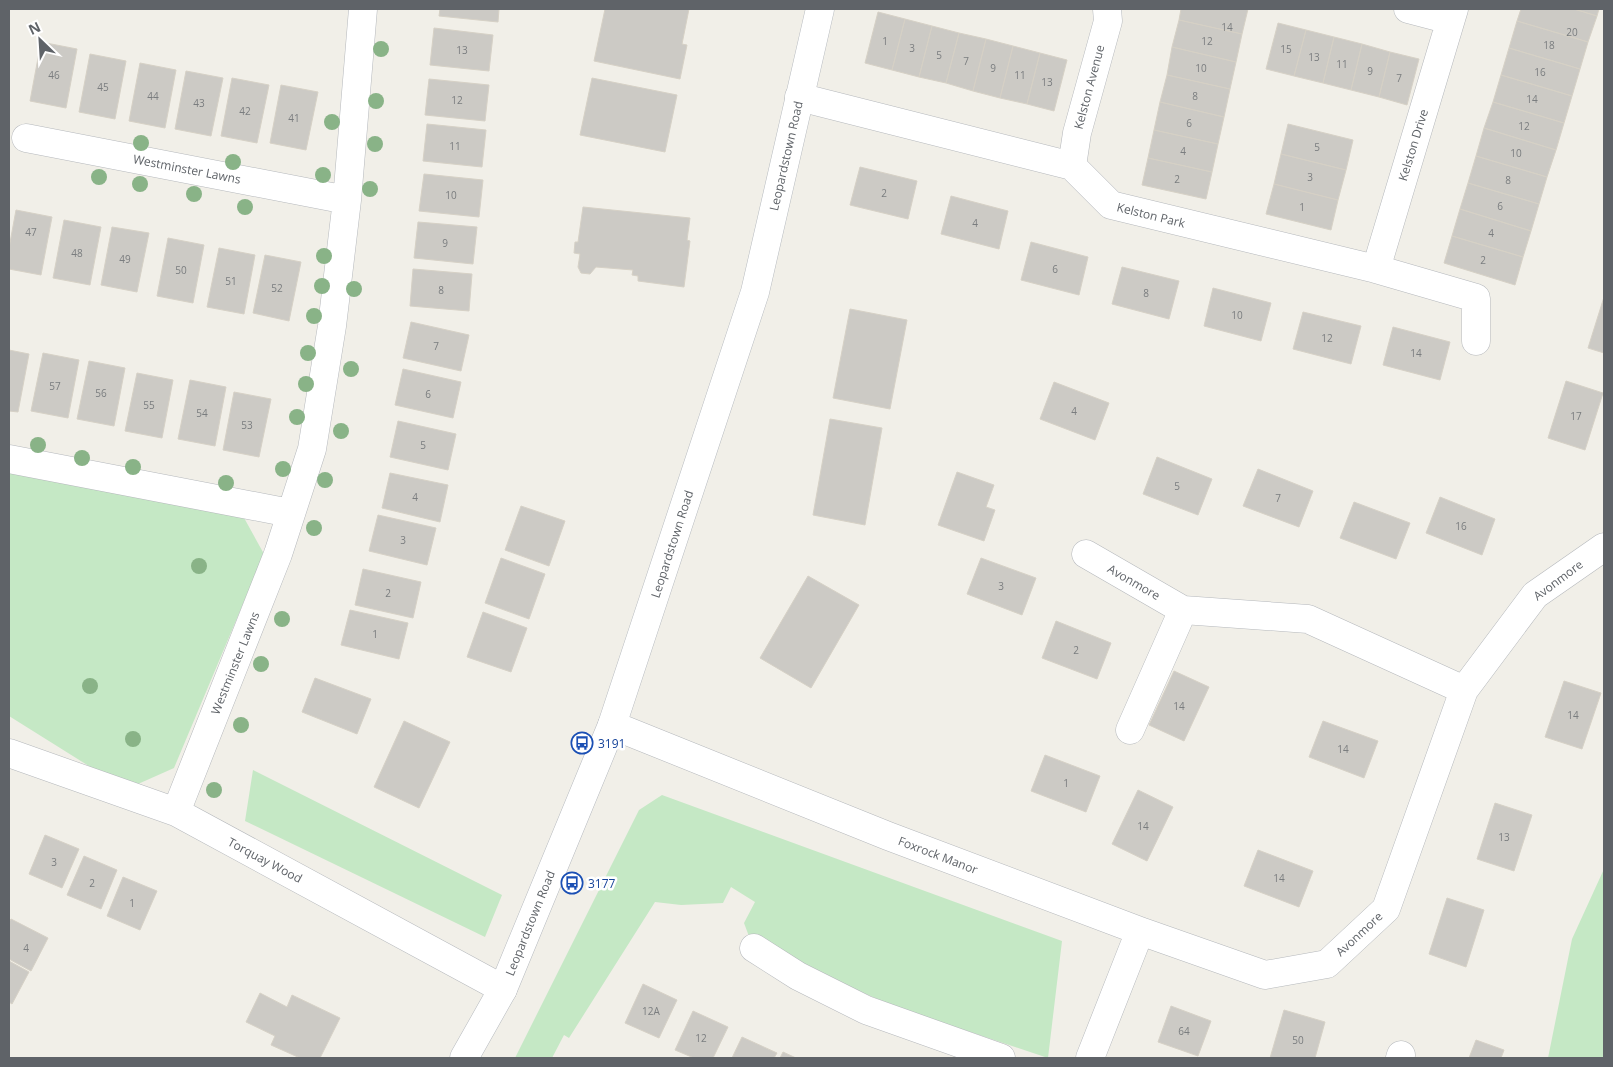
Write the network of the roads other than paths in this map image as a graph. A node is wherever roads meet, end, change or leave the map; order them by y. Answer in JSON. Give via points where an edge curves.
{"nodes":[{"id":1,"x":363,"y":9,"type":"edge"},
{"id":2,"x":820,"y":9,"type":"edge"},
{"id":3,"x":1107,"y":9,"type":"edge"},
{"id":4,"x":1408,"y":9,"type":"edge"},
{"id":5,"x":1452,"y":14,"type":"edge"},
{"id":6,"x":800,"y":97,"type":"junction"},
{"id":7,"x":26,"y":138,"type":"dead end"},
{"id":8,"x":1072,"y":166,"type":"junction"},
{"id":9,"x":347,"y":200,"type":"junction"},
{"id":10,"x":1376,"y":269,"type":"junction"},
{"id":11,"x":1476,"y":341,"type":"dead end"},
{"id":12,"x":9,"y":459,"type":"edge"},
{"id":13,"x":290,"y":514,"type":"junction"},
{"id":14,"x":1604,"y":547,"type":"edge"},
{"id":15,"x":1086,"y":554,"type":"dead end"},
{"id":16,"x":1183,"y":610,"type":"junction"},
{"id":17,"x":1464,"y":690,"type":"junction"},
{"id":18,"x":612,"y":725,"type":"junction"},
{"id":19,"x":1130,"y":730,"type":"dead end"},
{"id":20,"x":11,"y":760,"type":"edge"},
{"id":21,"x":176,"y":812,"type":"junction"},
{"id":22,"x":1140,"y":931,"type":"junction"},
{"id":23,"x":754,"y":948,"type":"dead end"},
{"id":24,"x":503,"y":989,"type":"junction"},
{"id":25,"x":464,"y":1058,"type":"edge"},
{"id":26,"x":1001,"y":1058,"type":"edge"},
{"id":27,"x":1090,"y":1058,"type":"edge"}],
"edges":[{"from":1,"to":9,"type":"street","name":"Westminster Lawns"},
{"from":2,"to":6,"type":"street","name":"Leopardstown Road"},
{"from":3,"to":8,"type":"street","name":"Kelston Avenue","via":[[1108,21],[1077,133]]},
{"from":4,"to":5,"type":"street","name":"Kelston Drive"},
{"from":5,"to":10,"type":"street","name":"Kelston Drive"},
{"from":6,"to":8,"type":"street"},
{"from":6,"to":18,"type":"street","name":"Leopardstown Road","via":[[755,292]]},
{"from":7,"to":9,"type":"street","name":"Westminster Lawns"},
{"from":8,"to":10,"type":"street","name":"Kelston Park","via":[[1111,205]]},
{"from":9,"to":13,"type":"street","name":"Westminster Lawns","via":[[332,326],[312,450]]},
{"from":10,"to":11,"type":"street","name":"Kelston Park","via":[[1476,298]]},
{"from":12,"to":13,"type":"street"},
{"from":13,"to":21,"type":"street","name":"Westminster Lawns","via":[[278,554]]},
{"from":14,"to":17,"type":"street","name":"Avonmore","via":[[1534,595]]},
{"from":15,"to":16,"type":"street","name":"Avonmore"},
{"from":16,"to":17,"type":"street","name":"Avonmore","via":[[1308,619]]},
{"from":16,"to":19,"type":"street"},
{"from":17,"to":22,"type":"street","name":"Avonmore","via":[[1386,909],[1327,964],[1265,975]]},
{"from":18,"to":22,"type":"street","name":"Foxrock Manor","via":[[888,836]]},
{"from":18,"to":24,"type":"street","name":"Leopardstown Road"},
{"from":20,"to":21,"type":"street","name":"Torquay Wood"},
{"from":21,"to":24,"type":"street","name":"Torquay Wood"},
{"from":22,"to":27,"type":"street"},
{"from":23,"to":26,"type":"street","via":[[798,976],[866,1010]]},
{"from":24,"to":25,"type":"street","name":"Leopardstown Road"}]}
